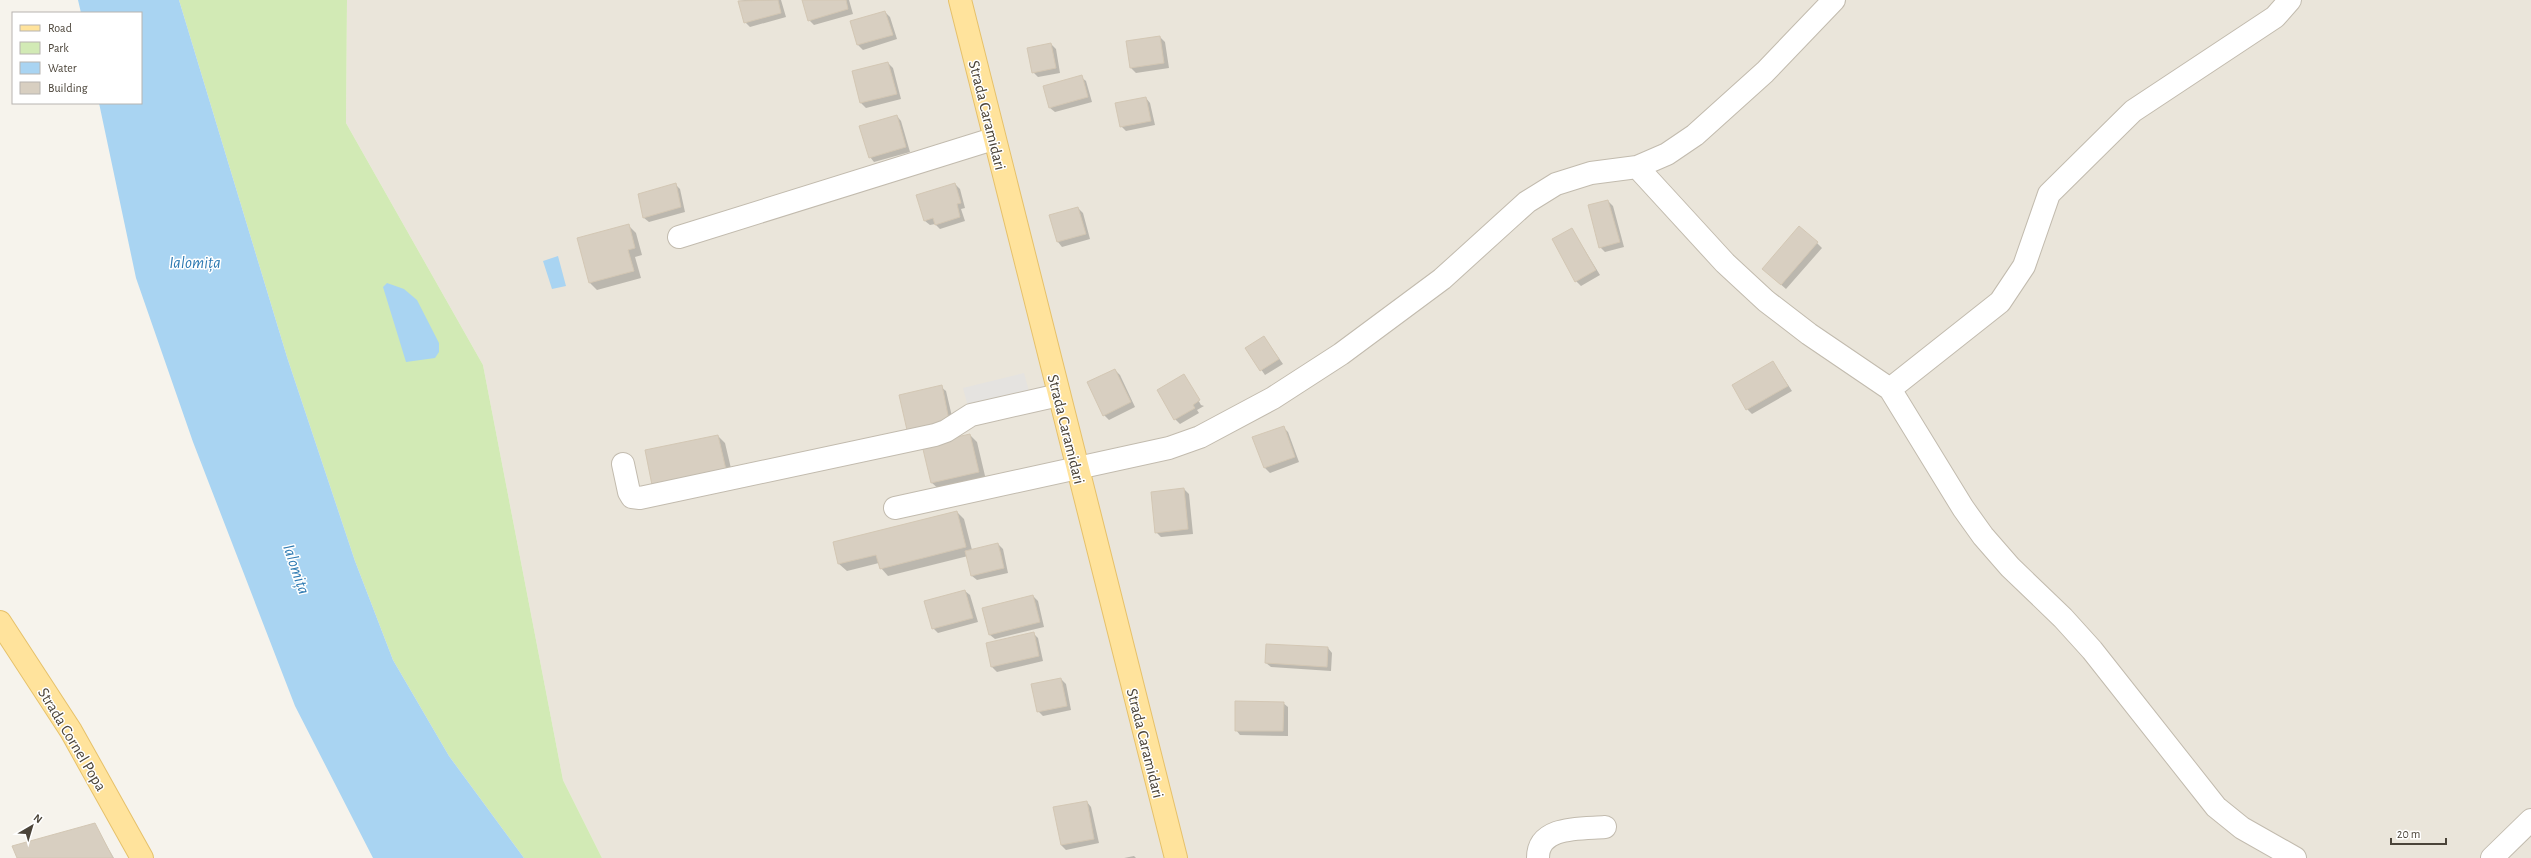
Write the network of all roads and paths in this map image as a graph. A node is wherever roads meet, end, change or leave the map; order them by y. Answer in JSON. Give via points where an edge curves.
{"nodes":[{"id":1,"x":960,"y":0,"type":"edge"},
{"id":2,"x":1834,"y":0,"type":"edge"},
{"id":3,"x":2290,"y":0,"type":"edge"},
{"id":4,"x":993,"y":139,"type":"junction"},
{"id":5,"x":1637,"y":167,"type":"junction"},
{"id":6,"x":679,"y":237,"type":"dead end"},
{"id":7,"x":1890,"y":389,"type":"junction"},
{"id":8,"x":1059,"y":395,"type":"junction"},
{"id":9,"x":623,"y":464,"type":"dead end"},
{"id":10,"x":1077,"y":468,"type":"junction"},
{"id":11,"x":895,"y":508,"type":"dead end"},
{"id":12,"x":0,"y":622,"type":"edge"},
{"id":13,"x":2531,"y":820,"type":"edge"},
{"id":14,"x":1605,"y":827,"type":"dead end"},
{"id":15,"x":142,"y":858,"type":"edge"},
{"id":16,"x":1176,"y":858,"type":"edge"},
{"id":17,"x":1538,"y":858,"type":"edge"},
{"id":18,"x":2295,"y":858,"type":"edge"},
{"id":19,"x":2492,"y":858,"type":"edge"}],
"edges":[{"from":1,"to":4,"type":"main road","name":"Strada Caramidari"},
{"from":2,"to":5,"type":"street","via":[[1765,72],[1695,135],[1668,154]]},
{"from":3,"to":7,"type":"street","via":[[2275,17],[2133,111],[2049,194],[2024,266],[2000,302]]},
{"from":4,"to":6,"type":"street"},
{"from":4,"to":8,"type":"main road","name":"Strada Caramidari"},
{"from":5,"to":7,"type":"street","via":[[1725,263],[1766,301],[1809,334]]},
{"from":5,"to":10,"type":"street","via":[[1591,173],[1556,184],[1527,202],[1442,279],[1396,315],[1273,398],[1231,421],[1200,437],[1169,448]]},
{"from":7,"to":18,"type":"street","via":[[1983,536],[2092,650],[2216,807],[2242,828]]},
{"from":8,"to":9,"type":"street","via":[[971,415],[946,431],[935,434],[651,496],[632,497]]},
{"from":8,"to":10,"type":"main road","name":"Strada Caramidari"},
{"from":10,"to":11,"type":"street"},
{"from":10,"to":16,"type":"main road","name":"Strada Caramidari"},
{"from":12,"to":15,"type":"main road","name":"Strada Cornel Popa","via":[[71,731]]},
{"from":13,"to":19,"type":"street"},
{"from":14,"to":17,"type":"street","via":[[1551,834],[1540,846]]}]}
